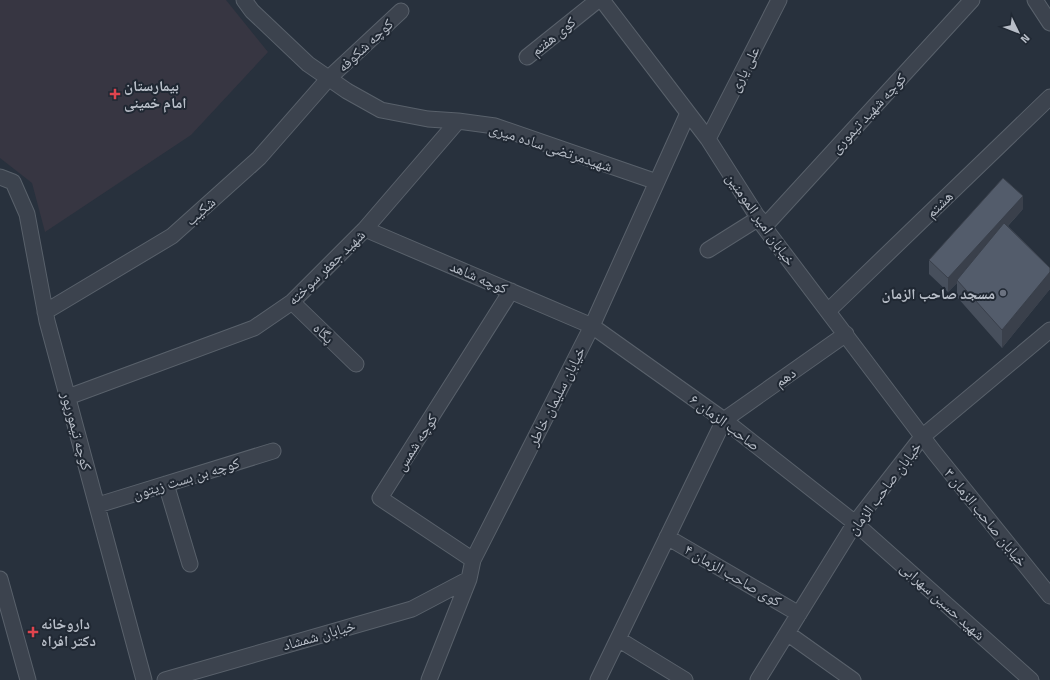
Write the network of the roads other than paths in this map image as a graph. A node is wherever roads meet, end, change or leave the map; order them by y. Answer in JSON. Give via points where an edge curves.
{"nodes":[{"id":1,"x":244,"y":0,"type":"edge"},
{"id":2,"x":598,"y":0,"type":"edge"},
{"id":3,"x":602,"y":0,"type":"edge"},
{"id":4,"x":779,"y":0,"type":"edge"},
{"id":5,"x":972,"y":0,"type":"edge"},
{"id":6,"x":1035,"y":0,"type":"edge"},
{"id":7,"x":401,"y":11,"type":"dead end"},
{"id":8,"x":1050,"y":23,"type":"edge"},
{"id":9,"x":527,"y":58,"type":"dead end"},
{"id":10,"x":329,"y":78,"type":"junction"},
{"id":11,"x":1050,"y":97,"type":"edge"},
{"id":12,"x":688,"y":113,"type":"junction"},
{"id":13,"x":458,"y":121,"type":"junction"},
{"id":14,"x":708,"y":139,"type":"junction"},
{"id":15,"x":6,"y":180,"type":"edge"},
{"id":16,"x":657,"y":182,"type":"junction"},
{"id":17,"x":761,"y":222,"type":"junction"},
{"id":18,"x":365,"y":229,"type":"junction"},
{"id":19,"x":708,"y":250,"type":"dead end"},
{"id":20,"x":511,"y":292,"type":"junction"},
{"id":21,"x":292,"y":302,"type":"junction"},
{"id":22,"x":828,"y":311,"type":"junction"},
{"id":23,"x":46,"y":312,"type":"junction"},
{"id":24,"x":592,"y":326,"type":"junction"},
{"id":25,"x":1050,"y":330,"type":"edge"},
{"id":26,"x":846,"y":334,"type":"junction"},
{"id":27,"x":356,"y":364,"type":"dead end"},
{"id":28,"x":68,"y":397,"type":"junction"},
{"id":29,"x":724,"y":420,"type":"junction"},
{"id":30,"x":922,"y":437,"type":"junction"},
{"id":31,"x":274,"y":451,"type":"dead end"},
{"id":32,"x":166,"y":484,"type":"junction"},
{"id":33,"x":98,"y":506,"type":"junction"},
{"id":34,"x":855,"y":522,"type":"junction"},
{"id":35,"x":667,"y":537,"type":"junction"},
{"id":36,"x":473,"y":560,"type":"junction"},
{"id":37,"x":190,"y":564,"type":"dead end"},
{"id":38,"x":0,"y":579,"type":"edge"},
{"id":39,"x":469,"y":579,"type":"junction"},
{"id":40,"x":1050,"y":596,"type":"edge"},
{"id":41,"x":800,"y":614,"type":"junction"},
{"id":42,"x":786,"y":633,"type":"junction"},
{"id":43,"x":618,"y":639,"type":"junction"},
{"id":44,"x":28,"y":680,"type":"edge"},
{"id":45,"x":144,"y":680,"type":"edge"},
{"id":46,"x":165,"y":680,"type":"edge"},
{"id":47,"x":429,"y":680,"type":"edge"},
{"id":48,"x":598,"y":680,"type":"edge"},
{"id":49,"x":685,"y":680,"type":"edge"},
{"id":50,"x":758,"y":680,"type":"edge"},
{"id":51,"x":853,"y":680,"type":"edge"},
{"id":52,"x":1031,"y":680,"type":"edge"}],
"edges":[{"from":1,"to":10,"type":"street","name":"شهیدمرتضی ساده میری","via":[[252,11],[308,64]]},
{"from":2,"to":9,"type":"street","name":"کوی هفتم"},
{"from":3,"to":12,"type":"street","name":"خیابان امیر المومنین"},
{"from":4,"to":14,"type":"street","name":"علی یاری"},
{"from":5,"to":17,"type":"street","name":"کوچه شهید تیموری"},
{"from":6,"to":8,"type":"street"},
{"from":7,"to":10,"type":"street","name":"کوچه شکوفه"},
{"from":10,"to":13,"type":"street","name":"شهیدمرتضی ساده میری","via":[[381,110]]},
{"from":10,"to":23,"type":"street","name":"شکیب","via":[[259,158],[172,236]]},
{"from":11,"to":22,"type":"street","name":"هشتم"},
{"from":12,"to":14,"type":"street","name":"خیابان امیر المومنین"},
{"from":12,"to":16,"type":"street","name":"خیابان سلیمان خاطر"},
{"from":13,"to":16,"type":"street","name":"شهیدمرتضی ساده میری","via":[[495,126]]},
{"from":13,"to":18,"type":"street","name":"شهید جعفر سوخته"},
{"from":14,"to":17,"type":"street","name":"خیابان امیر المومنین"},
{"from":15,"to":23,"type":"street","name":"کوچه تیمورپور","via":[[27,214]]},
{"from":16,"to":24,"type":"street","name":"خیابان سلیمان خاطر"},
{"from":17,"to":19,"type":"street","name":"کوچه شهید تیموری"},
{"from":17,"to":22,"type":"street","name":"خیابان امیر المومنین"},
{"from":18,"to":20,"type":"street","name":"کوچه شاهد"},
{"from":18,"to":21,"type":"street","name":"شهید جعفر سوخته"},
{"from":20,"to":24,"type":"street","name":"کوچه شاهد"},
{"from":20,"to":36,"type":"street","name":"کوچه شمس","via":[[380,498]]},
{"from":21,"to":27,"type":"street","name":"پگاه"},
{"from":21,"to":28,"type":"street","name":"شهید جعفر سوخته","via":[[254,328]]},
{"from":22,"to":26,"type":"street","name":"خیابان امیر المومنین"},
{"from":23,"to":28,"type":"street","name":"کوچه تیمورپور"},
{"from":24,"to":29,"type":"street","name":"صاحب الزمان ۶"},
{"from":24,"to":36,"type":"street","name":"خیابان سلیمان خاطر"},
{"from":25,"to":30,"type":"street","name":"خیابان صاحب الزمان"},
{"from":26,"to":29,"type":"street","name":"دهم"},
{"from":26,"to":30,"type":"street","name":"خیابان امیر المومنین"},
{"from":28,"to":33,"type":"street","name":"کوچه تیمورپور"},
{"from":29,"to":34,"type":"street","name":"صاحب الزمان ۶"},
{"from":29,"to":35,"type":"street"},
{"from":30,"to":34,"type":"street","name":"خیابان صاحب الزمان"},
{"from":30,"to":40,"type":"street","name":"خیابان صاحب الزمان ۳"},
{"from":31,"to":32,"type":"street","name":"کوچه بن بست زیتون"},
{"from":32,"to":33,"type":"street","name":"کوچه بن بست زیتون"},
{"from":32,"to":37,"type":"street"},
{"from":33,"to":45,"type":"street","name":"کوچه تیمورپور"},
{"from":34,"to":41,"type":"street","name":"خیابان صاحب الزمان"},
{"from":34,"to":52,"type":"street","name":"شهید حسین سهرابی"},
{"from":35,"to":41,"type":"street","name":"کوی صاحب الزمان ۴"},
{"from":35,"to":43,"type":"street"},
{"from":36,"to":39,"type":"street","name":"خیابان سلیمان خاطر"},
{"from":38,"to":44,"type":"street"},
{"from":39,"to":46,"type":"street","name":"خیابان شمشاد","via":[[412,608]]},
{"from":39,"to":47,"type":"street","name":"خیابان سلیمان خاطر"},
{"from":41,"to":42,"type":"street","name":"خیابان صاحب الزمان"},
{"from":42,"to":50,"type":"street","name":"خیابان صاحب الزمان"},
{"from":42,"to":51,"type":"street"},
{"from":43,"to":48,"type":"street"},
{"from":43,"to":49,"type":"street"}]}
